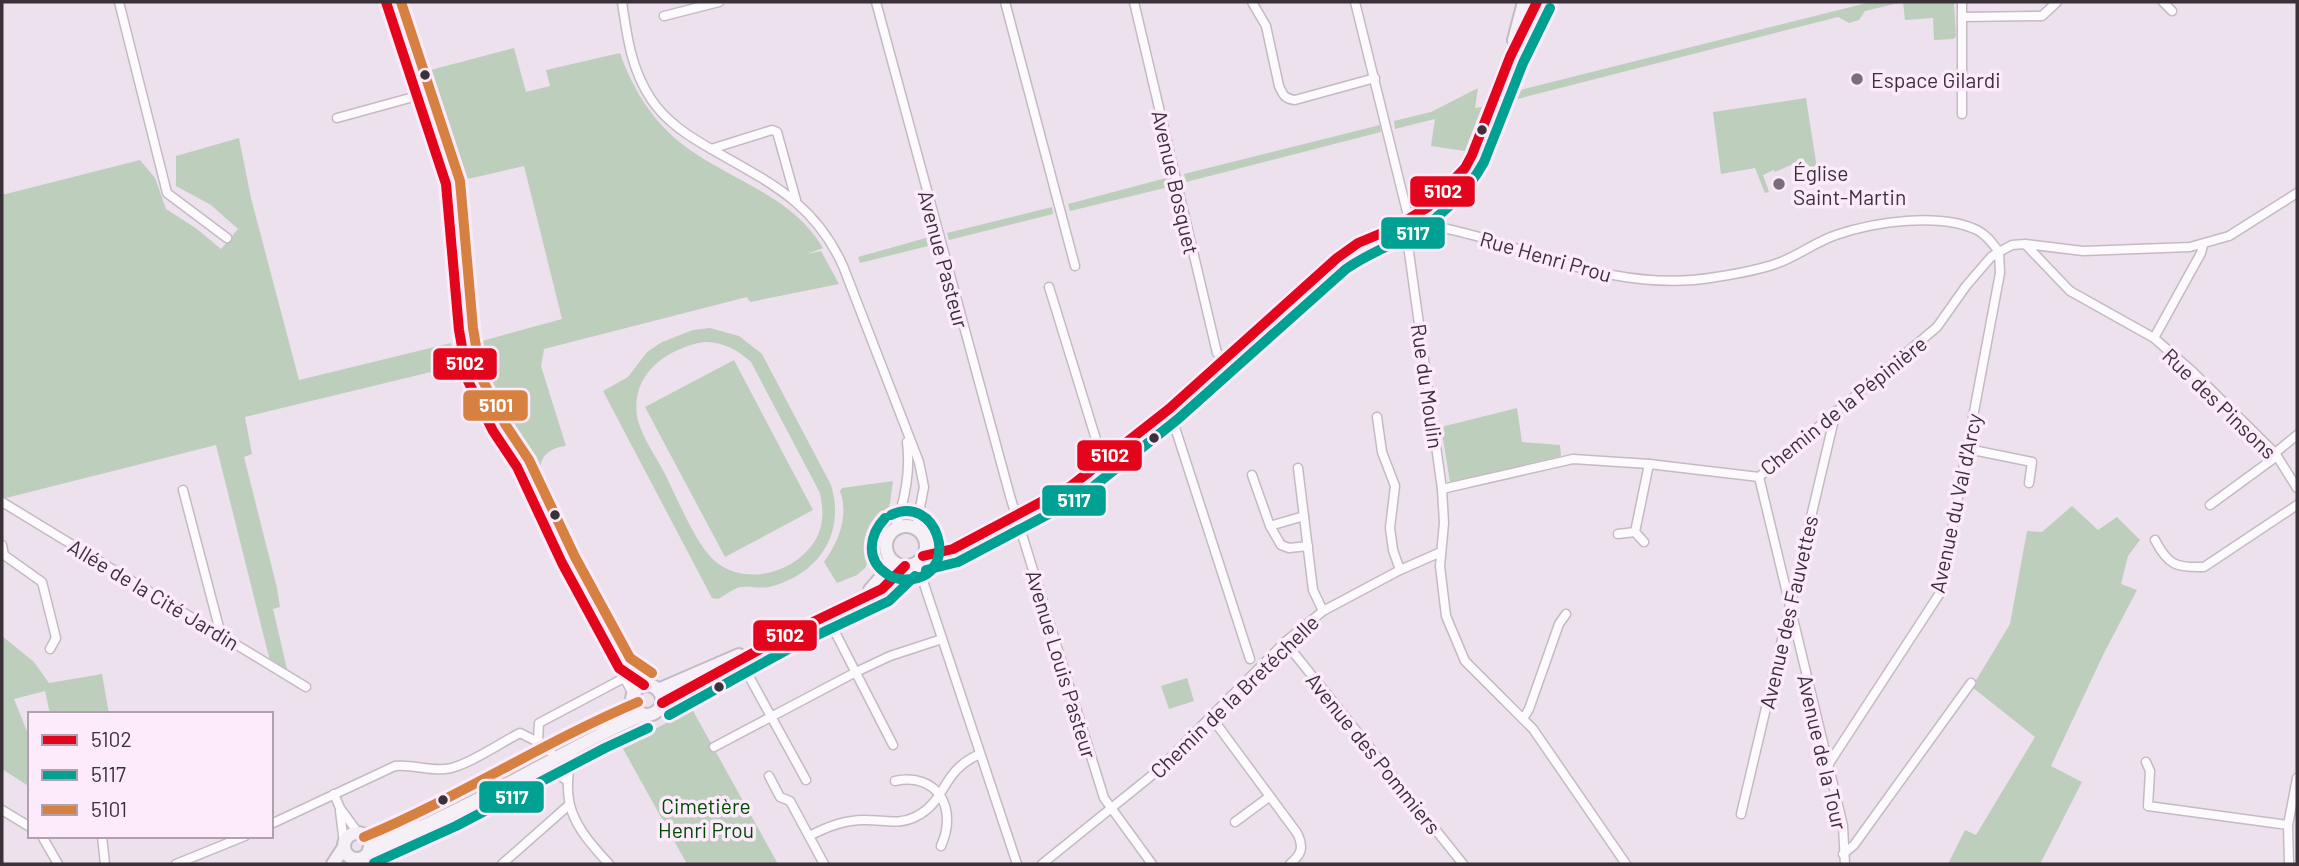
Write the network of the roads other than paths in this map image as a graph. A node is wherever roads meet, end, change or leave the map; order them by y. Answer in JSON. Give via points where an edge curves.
{"nodes":[{"id":1,"x":119,"y":2,"type":"edge"},
{"id":2,"x":386,"y":2,"type":"edge"},
{"id":3,"x":622,"y":2,"type":"edge"},
{"id":4,"x":719,"y":2,"type":"edge"},
{"id":5,"x":876,"y":2,"type":"edge"},
{"id":6,"x":1005,"y":2,"type":"edge"},
{"id":7,"x":1134,"y":2,"type":"edge"},
{"id":8,"x":1252,"y":2,"type":"edge"},
{"id":9,"x":1356,"y":2,"type":"edge"},
{"id":10,"x":1524,"y":2,"type":"edge"},
{"id":11,"x":1537,"y":2,"type":"edge"},
{"id":12,"x":1962,"y":2,"type":"edge"},
{"id":13,"x":2057,"y":2,"type":"edge"},
{"id":14,"x":2163,"y":2,"type":"edge"},
{"id":15,"x":2172,"y":11,"type":"dead end"},
{"id":16,"x":664,"y":16,"type":"dead end"},
{"id":17,"x":1962,"y":17,"type":"junction"},
{"id":18,"x":1510,"y":57,"type":"junction"},
{"id":19,"x":1375,"y":78,"type":"junction"},
{"id":20,"x":417,"y":96,"type":"junction"},
{"id":21,"x":1962,"y":114,"type":"dead end"},
{"id":22,"x":337,"y":118,"type":"dead end"},
{"id":23,"x":711,"y":149,"type":"junction"},
{"id":24,"x":2297,"y":193,"type":"edge"},
{"id":25,"x":796,"y":200,"type":"junction"},
{"id":26,"x":1409,"y":220,"type":"junction"},
{"id":27,"x":227,"y":238,"type":"dead end"},
{"id":28,"x":2025,"y":244,"type":"junction"},
{"id":29,"x":2203,"y":245,"type":"junction"},
{"id":30,"x":1999,"y":253,"type":"junction"},
{"id":31,"x":1075,"y":266,"type":"dead end"},
{"id":32,"x":1049,"y":287,"type":"dead end"},
{"id":33,"x":2154,"y":338,"type":"junction"},
{"id":34,"x":1224,"y":359,"type":"junction"},
{"id":35,"x":1169,"y":409,"type":"junction"},
{"id":36,"x":1836,"y":410,"type":"junction"},
{"id":37,"x":1377,"y":417,"type":"dead end"},
{"id":38,"x":904,"y":427,"type":"junction"},
{"id":39,"x":2297,"y":435,"type":"edge"},
{"id":40,"x":1968,"y":449,"type":"junction"},
{"id":41,"x":2276,"y":455,"type":"junction"},
{"id":42,"x":1103,"y":462,"type":"junction"},
{"id":43,"x":1649,"y":464,"type":"junction"},
{"id":44,"x":1298,"y":468,"type":"dead end"},
{"id":45,"x":1252,"y":475,"type":"dead end"},
{"id":46,"x":1759,"y":477,"type":"junction"},
{"id":47,"x":2028,"y":483,"type":"dead end"},
{"id":48,"x":2297,"y":488,"type":"edge"},
{"id":49,"x":1442,"y":489,"type":"junction"},
{"id":50,"x":183,"y":490,"type":"dead end"},
{"id":51,"x":2,"y":502,"type":"edge"},
{"id":52,"x":2210,"y":505,"type":"dead end"},
{"id":53,"x":2297,"y":505,"type":"edge"},
{"id":54,"x":1017,"y":516,"type":"junction"},
{"id":55,"x":1304,"y":516,"type":"junction"},
{"id":56,"x":1270,"y":526,"type":"junction"},
{"id":57,"x":895,"y":528,"type":"junction"},
{"id":58,"x":1635,"y":532,"type":"junction"},
{"id":59,"x":921,"y":533,"type":"junction"},
{"id":60,"x":1618,"y":534,"type":"dead end"},
{"id":61,"x":2155,"y":540,"type":"dead end"},
{"id":62,"x":1644,"y":542,"type":"dead end"},
{"id":63,"x":2,"y":545,"type":"edge"},
{"id":64,"x":1308,"y":546,"type":"junction"},
{"id":65,"x":953,"y":549,"type":"junction"},
{"id":66,"x":1441,"y":552,"type":"junction"},
{"id":67,"x":890,"y":559,"type":"junction"},
{"id":68,"x":915,"y":562,"type":"junction"},
{"id":69,"x":1400,"y":570,"type":"junction"},
{"id":70,"x":865,"y":596,"type":"junction"},
{"id":71,"x":1790,"y":606,"type":"junction"},
{"id":72,"x":1323,"y":611,"type":"junction"},
{"id":73,"x":1566,"y":614,"type":"dead end"},
{"id":74,"x":807,"y":625,"type":"junction"},
{"id":75,"x":836,"y":634,"type":"dead end"},
{"id":76,"x":221,"y":635,"type":"junction"},
{"id":77,"x":942,"y":639,"type":"junction"},
{"id":78,"x":1285,"y":642,"type":"junction"},
{"id":79,"x":50,"y":649,"type":"dead end"},
{"id":80,"x":1250,"y":659,"type":"dead end"},
{"id":81,"x":619,"y":668,"type":"junction"},
{"id":82,"x":856,"y":672,"type":"junction"},
{"id":83,"x":624,"y":678,"type":"junction"},
{"id":84,"x":751,"y":680,"type":"dead end"},
{"id":85,"x":1971,"y":682,"type":"dead end"},
{"id":86,"x":643,"y":685,"type":"junction"},
{"id":87,"x":306,"y":687,"type":"dead end"},
{"id":88,"x":658,"y":690,"type":"junction"},
{"id":89,"x":632,"y":699,"type":"junction"},
{"id":90,"x":662,"y":703,"type":"junction"},
{"id":91,"x":643,"y":715,"type":"junction"},
{"id":92,"x":771,"y":716,"type":"junction"},
{"id":93,"x":1212,"y":718,"type":"junction"},
{"id":94,"x":1523,"y":719,"type":"junction"},
{"id":95,"x":538,"y":742,"type":"junction"},
{"id":96,"x":893,"y":745,"type":"dead end"},
{"id":97,"x":714,"y":747,"type":"dead end"},
{"id":98,"x":573,"y":749,"type":"junction"},
{"id":99,"x":551,"y":752,"type":"junction"},
{"id":100,"x":980,"y":754,"type":"junction"},
{"id":101,"x":2146,"y":762,"type":"dead end"},
{"id":102,"x":1828,"y":765,"type":"junction"},
{"id":103,"x":540,"y":767,"type":"junction"},
{"id":104,"x":769,"y":776,"type":"dead end"},
{"id":105,"x":2297,"y":778,"type":"edge"},
{"id":106,"x":806,"y":780,"type":"dead end"},
{"id":107,"x":567,"y":781,"type":"junction"},
{"id":108,"x":895,"y":781,"type":"dead end"},
{"id":109,"x":334,"y":794,"type":"junction"},
{"id":110,"x":940,"y":795,"type":"junction"},
{"id":111,"x":1269,"y":797,"type":"junction"},
{"id":112,"x":569,"y":805,"type":"junction"},
{"id":113,"x":340,"y":808,"type":"junction"},
{"id":114,"x":2,"y":810,"type":"edge"},
{"id":115,"x":1111,"y":810,"type":"junction"},
{"id":116,"x":1741,"y":814,"type":"dead end"},
{"id":117,"x":1235,"y":822,"type":"dead end"},
{"id":118,"x":273,"y":823,"type":"edge"},
{"id":119,"x":2288,"y":825,"type":"junction"},
{"id":120,"x":28,"y":826,"type":"edge"},
{"id":121,"x":361,"y":834,"type":"junction"},
{"id":122,"x":809,"y":836,"type":"junction"},
{"id":123,"x":43,"y":838,"type":"edge"},
{"id":124,"x":102,"y":838,"type":"edge"},
{"id":125,"x":240,"y":838,"type":"edge"},
{"id":126,"x":344,"y":845,"type":"junction"},
{"id":127,"x":941,"y":846,"type":"dead end"},
{"id":128,"x":369,"y":850,"type":"junction"},
{"id":129,"x":1843,"y":854,"type":"junction"},
{"id":130,"x":351,"y":862,"type":"edge"},
{"id":131,"x":58,"y":864,"type":"edge"},
{"id":132,"x":105,"y":864,"type":"edge"},
{"id":133,"x":176,"y":864,"type":"edge"},
{"id":134,"x":332,"y":864,"type":"edge"},
{"id":135,"x":502,"y":864,"type":"edge"},
{"id":136,"x":609,"y":864,"type":"edge"},
{"id":137,"x":824,"y":864,"type":"edge"},
{"id":138,"x":1017,"y":864,"type":"edge"},
{"id":139,"x":1042,"y":864,"type":"edge"},
{"id":140,"x":1152,"y":864,"type":"edge"},
{"id":141,"x":1290,"y":864,"type":"edge"},
{"id":142,"x":1463,"y":864,"type":"edge"},
{"id":143,"x":1626,"y":864,"type":"edge"},
{"id":144,"x":1845,"y":864,"type":"edge"},
{"id":145,"x":2289,"y":864,"type":"edge"}],
"edges":[{"from":1,"to":27,"type":"street","via":[[167,193]]},
{"from":2,"to":20,"type":"street"},
{"from":3,"to":23,"type":"street","via":[[629,52],[651,100],[673,124]]},
{"from":4,"to":16,"type":"street"},
{"from":5,"to":54,"type":"street","name":"Avenue Pasteur"},
{"from":6,"to":31,"type":"street"},
{"from":7,"to":34,"type":"street","name":"Avenue Bosquet","via":[[1217,353]]},
{"from":8,"to":19,"type":"street","via":[[1266,26],[1279,86],[1288,99]]},
{"from":9,"to":19,"type":"street","name":"Rue du Moulin"},
{"from":10,"to":18,"type":"street"},
{"from":11,"to":18,"type":"street"},
{"from":12,"to":17,"type":"street"},
{"from":13,"to":17,"type":"street","via":[[2042,16]]},
{"from":14,"to":15,"type":"street"},
{"from":17,"to":21,"type":"street"},
{"from":18,"to":26,"type":"street","via":[[1465,168],[1437,199]]},
{"from":19,"to":26,"type":"street","name":"Rue du Moulin"},
{"from":20,"to":22,"type":"street"},
{"from":20,"to":81,"type":"street","via":[[446,184],[458,330],[468,381]]},
{"from":23,"to":25,"type":"street"},
{"from":23,"to":25,"type":"street","via":[[777,132]]},
{"from":24,"to":29,"type":"street","via":[[2229,236]]},
{"from":25,"to":38,"type":"street","via":[[828,237],[839,258]]},
{"from":26,"to":30,"type":"street","name":"Rue Henri Prou","via":[[1581,270],[1631,278],[1713,278],[1780,262],[1839,234],[1910,219],[1977,230]]},
{"from":26,"to":34,"type":"street","via":[[1337,258]]},
{"from":26,"to":49,"type":"street","name":"Rue du Moulin","via":[[1407,238]]},
{"from":28,"to":29,"type":"street","via":[[2083,251]]},
{"from":28,"to":30,"type":"street"},
{"from":28,"to":33,"type":"street","via":[[2070,291]]},
{"from":29,"to":33,"type":"street","name":"Rue des Pinsons"},
{"from":30,"to":36,"type":"street","name":"Chemin de la Pépinière","via":[[1966,286],[1937,327]]},
{"from":30,"to":40,"type":"street","name":"Avenue du Val d'Arcy","via":[[2000,273]]},
{"from":32,"to":42,"type":"street"},
{"from":33,"to":41,"type":"street","name":"Rue des Pinsons"},
{"from":34,"to":35,"type":"street"},
{"from":35,"to":42,"type":"street"},
{"from":35,"to":80,"type":"street"},
{"from":36,"to":46,"type":"street","name":"Chemin de la Pépinière"},
{"from":36,"to":71,"type":"street","name":"Avenue des Fauvettes"},
{"from":37,"to":69,"type":"street","via":[[1382,452],[1395,486],[1390,528]]},
{"from":38,"to":57,"type":"street","via":[[909,471]]},
{"from":38,"to":59,"type":"street","via":[[923,478]]},
{"from":39,"to":41,"type":"street"},
{"from":40,"to":47,"type":"street","via":[[2032,462]]},
{"from":40,"to":102,"type":"street","name":"Avenue du Val d'Arcy","via":[[1940,593]]},
{"from":41,"to":48,"type":"street","name":"Rue des Pinsons"},
{"from":41,"to":52,"type":"street"},
{"from":42,"to":54,"type":"street"},
{"from":43,"to":46,"type":"street","name":"Chemin de la Pépinière"},
{"from":43,"to":49,"type":"street","name":"Chemin de la Pépinière","via":[[1573,459]]},
{"from":43,"to":58,"type":"street"},
{"from":44,"to":55,"type":"street"},
{"from":45,"to":56,"type":"street"},
{"from":46,"to":71,"type":"street","name":"Avenue de la Tour"},
{"from":49,"to":66,"type":"street","name":"Rue du Moulin"},
{"from":50,"to":76,"type":"street"},
{"from":51,"to":76,"type":"street","name":"Allée de la Cité Jardin"},
{"from":53,"to":61,"type":"street","via":[[2204,568],[2174,564]]},
{"from":54,"to":65,"type":"street"},
{"from":54,"to":115,"type":"street","name":"Avenue Louis Pasteur"},
{"from":55,"to":56,"type":"street"},
{"from":55,"to":64,"type":"street"},
{"from":56,"to":64,"type":"street","via":[[1281,545]]},
{"from":57,"to":59,"type":"street","via":[[906,525]]},
{"from":57,"to":67,"type":"street","via":[[886,539]]},
{"from":58,"to":60,"type":"street"},
{"from":58,"to":62,"type":"street"},
{"from":59,"to":65,"type":"street"},
{"from":59,"to":68,"type":"street"},
{"from":63,"to":79,"type":"street","via":[[4,555],[42,582],[56,638]]},
{"from":64,"to":72,"type":"street","via":[[1313,590]]},
{"from":65,"to":68,"type":"street"},
{"from":66,"to":69,"type":"street","name":"Chemin de la Bretéchelle"},
{"from":66,"to":94,"type":"street","name":"Rue du Moulin","via":[[1446,616],[1465,661]]},
{"from":67,"to":68,"type":"street"},
{"from":67,"to":70,"type":"street"},
{"from":68,"to":70,"type":"street","via":[[882,589]]},
{"from":68,"to":77,"type":"street"},
{"from":69,"to":72,"type":"street","name":"Chemin de la Bretéchelle"},
{"from":70,"to":74,"type":"street"},
{"from":71,"to":102,"type":"street","name":"Avenue de la Tour"},
{"from":71,"to":116,"type":"street","name":"Avenue des Fauvettes"},
{"from":72,"to":78,"type":"street","name":"Chemin de la Bretéchelle"},
{"from":73,"to":94,"type":"street"},
{"from":74,"to":88,"type":"street"},
{"from":74,"to":90,"type":"street"},
{"from":75,"to":82,"type":"street"},
{"from":76,"to":87,"type":"street","name":"Allée de la Cité Jardin"},
{"from":77,"to":82,"type":"street"},
{"from":77,"to":100,"type":"street"},
{"from":78,"to":93,"type":"street","name":"Chemin de la Bretéchelle"},
{"from":78,"to":142,"type":"street","name":"Avenue des Pommiers"},
{"from":81,"to":83,"type":"street"},
{"from":81,"to":86,"type":"street"},
{"from":82,"to":92,"type":"street"},
{"from":82,"to":96,"type":"street"},
{"from":83,"to":89,"type":"street"},
{"from":83,"to":95,"type":"street","via":[[539,723]]},
{"from":84,"to":92,"type":"street"},
{"from":85,"to":129,"type":"street"},
{"from":86,"to":88,"type":"street"},
{"from":86,"to":89,"type":"street"},
{"from":88,"to":90,"type":"street"},
{"from":89,"to":91,"type":"street","via":[[636,711]]},
{"from":89,"to":99,"type":"street","via":[[613,719]]},
{"from":90,"to":91,"type":"street","via":[[657,712]]},
{"from":91,"to":98,"type":"street"},
{"from":92,"to":97,"type":"street"},
{"from":92,"to":106,"type":"street"},
{"from":93,"to":111,"type":"street"},
{"from":93,"to":115,"type":"street","name":"Chemin de la Bretéchelle"},
{"from":94,"to":143,"type":"street","name":"Rue du Moulin"},
{"from":95,"to":99,"type":"street"},
{"from":95,"to":109,"type":"street","via":[[520,733],[457,767],[395,766]]},
{"from":98,"to":103,"type":"street"},
{"from":98,"to":107,"type":"street"},
{"from":99,"to":121,"type":"street","via":[[428,817],[391,832]]},
{"from":100,"to":110,"type":"street","via":[[956,768]]},
{"from":100,"to":138,"type":"street"},
{"from":101,"to":119,"type":"street","via":[[2150,771],[2148,806]]},
{"from":102,"to":129,"type":"street","name":"Avenue de la Tour","via":[[1843,826]]},
{"from":103,"to":107,"type":"street"},
{"from":103,"to":128,"type":"street"},
{"from":104,"to":122,"type":"street","via":[[779,797],[790,801]]},
{"from":105,"to":119,"type":"street"},
{"from":107,"to":112,"type":"street"},
{"from":108,"to":110,"type":"street","via":[[917,780]]},
{"from":109,"to":113,"type":"street"},
{"from":109,"to":118,"type":"street"},
{"from":110,"to":122,"type":"street","via":[[927,811],[912,819],[852,821]]},
{"from":110,"to":127,"type":"street","via":[[948,812]]},
{"from":111,"to":117,"type":"street"},
{"from":111,"to":141,"type":"street","via":[[1302,844],[1301,853]]},
{"from":112,"to":135,"type":"street"},
{"from":112,"to":136,"type":"street","via":[[579,830]]},
{"from":113,"to":121,"type":"street"},
{"from":113,"to":126,"type":"street"},
{"from":114,"to":120,"type":"street"},
{"from":115,"to":139,"type":"street","name":"Chemin de la Bretéchelle"},
{"from":115,"to":140,"type":"street","name":"Avenue Louis Pasteur"},
{"from":119,"to":145,"type":"street"},
{"from":121,"to":126,"type":"street","via":[[351,835]]},
{"from":121,"to":128,"type":"street","via":[[369,842]]},
{"from":122,"to":137,"type":"street"},
{"from":123,"to":131,"type":"street"},
{"from":124,"to":132,"type":"street"},
{"from":125,"to":133,"type":"street"},
{"from":126,"to":130,"type":"street"},
{"from":126,"to":134,"type":"street"},
{"from":128,"to":130,"type":"street"},
{"from":129,"to":144,"type":"street","name":"Avenue de la Tour"}]}
